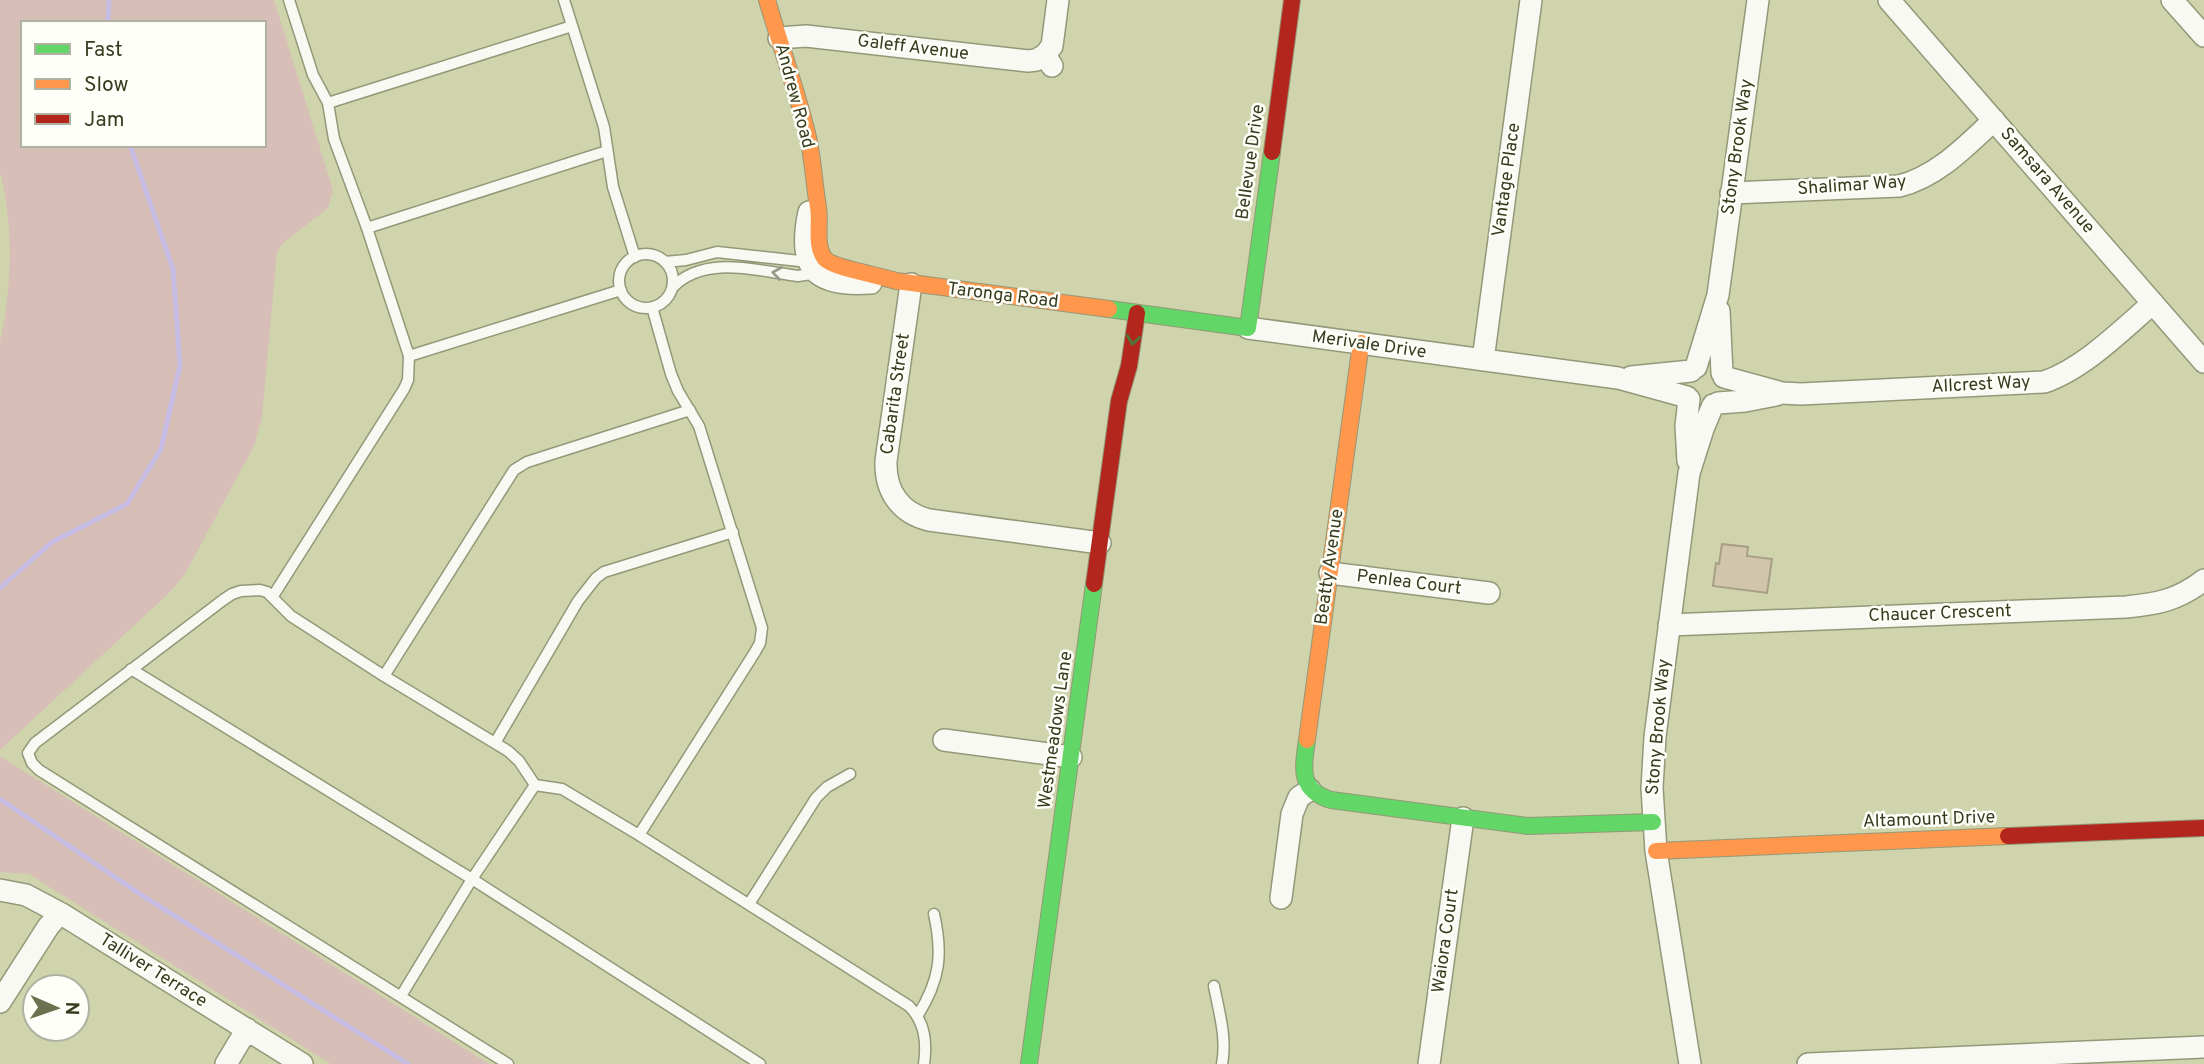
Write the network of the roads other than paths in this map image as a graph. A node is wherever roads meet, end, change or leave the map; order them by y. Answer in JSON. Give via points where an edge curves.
{"nodes":[{"id":1,"x":289,"y":0,"type":"edge"},
{"id":2,"x":564,"y":0,"type":"edge"},
{"id":3,"x":767,"y":0,"type":"edge"},
{"id":4,"x":1058,"y":0,"type":"edge"},
{"id":5,"x":1292,"y":0,"type":"edge"},
{"id":6,"x":1531,"y":0,"type":"edge"},
{"id":7,"x":1758,"y":0,"type":"edge"},
{"id":8,"x":1889,"y":0,"type":"edge"},
{"id":9,"x":2172,"y":0,"type":"edge"},
{"id":10,"x":572,"y":26,"type":"junction"},
{"id":11,"x":2204,"y":36,"type":"edge"},
{"id":12,"x":779,"y":38,"type":"junction"},
{"id":13,"x":328,"y":103,"type":"junction"},
{"id":14,"x":1994,"y":121,"type":"junction"},
{"id":15,"x":607,"y":151,"type":"junction"},
{"id":16,"x":1731,"y":193,"type":"junction"},
{"id":17,"x":815,"y":194,"type":"joint"},
{"id":18,"x":367,"y":228,"type":"junction"},
{"id":19,"x":635,"y":257,"type":"junction"},
{"id":20,"x":665,"y":262,"type":"junction"},
{"id":21,"x":817,"y":265,"type":"junction"},
{"id":22,"x":886,"y":279,"type":"joint"},
{"id":23,"x":912,"y":284,"type":"junction"},
{"id":24,"x":672,"y":288,"type":"junction"},
{"id":25,"x":621,"y":290,"type":"junction"},
{"id":26,"x":1718,"y":295,"type":"junction"},
{"id":27,"x":2153,"y":303,"type":"junction"},
{"id":28,"x":652,"y":307,"type":"junction"},
{"id":29,"x":1120,"y":311,"type":"junction"},
{"id":30,"x":1137,"y":313,"type":"junction"},
{"id":31,"x":1248,"y":328,"type":"junction"},
{"id":32,"x":1361,"y":343,"type":"junction"},
{"id":33,"x":409,"y":356,"type":"junction"},
{"id":34,"x":1483,"y":360,"type":"junction"},
{"id":35,"x":2204,"y":362,"type":"edge"},
{"id":36,"x":1694,"y":369,"type":"junction"},
{"id":37,"x":1723,"y":375,"type":"junction"},
{"id":38,"x":1618,"y":378,"type":"junction"},
{"id":39,"x":1782,"y":393,"type":"junction"},
{"id":40,"x":1688,"y":398,"type":"junction"},
{"id":41,"x":1119,"y":401,"type":"junction"},
{"id":42,"x":1716,"y":404,"type":"junction"},
{"id":43,"x":690,"y":410,"type":"junction"},
{"id":44,"x":1689,"y":473,"type":"junction"},
{"id":45,"x":733,"y":532,"type":"junction"},
{"id":46,"x":1100,"y":543,"type":"junction"},
{"id":47,"x":1330,"y":573,"type":"junction"},
{"id":48,"x":2204,"y":580,"type":"edge"},
{"id":49,"x":1489,"y":593,"type":"dead end"},
{"id":50,"x":274,"y":596,"type":"junction"},
{"id":51,"x":1669,"y":625,"type":"junction"},
{"id":52,"x":131,"y":669,"type":"junction"},
{"id":53,"x":384,"y":676,"type":"junction"},
{"id":54,"x":944,"y":740,"type":"dead end"},
{"id":55,"x":495,"y":743,"type":"junction"},
{"id":56,"x":1072,"y":757,"type":"junction"},
{"id":57,"x":850,"y":774,"type":"dead end"},
{"id":58,"x":535,"y":785,"type":"junction"},
{"id":59,"x":1310,"y":790,"type":"junction"},
{"id":60,"x":1463,"y":818,"type":"junction"},
{"id":61,"x":1653,"y":822,"type":"junction"},
{"id":62,"x":2204,"y":828,"type":"edge"},
{"id":63,"x":639,"y":835,"type":"junction"},
{"id":64,"x":1656,"y":851,"type":"junction"},
{"id":65,"x":472,"y":879,"type":"junction"},
{"id":66,"x":0,"y":890,"type":"edge"},
{"id":67,"x":1281,"y":898,"type":"dead end"},
{"id":68,"x":749,"y":904,"type":"junction"},
{"id":69,"x":60,"y":913,"type":"junction"},
{"id":70,"x":934,"y":914,"type":"dead end"},
{"id":71,"x":1214,"y":986,"type":"dead end"},
{"id":72,"x":401,"y":996,"type":"junction"},
{"id":73,"x":0,"y":1002,"type":"edge"},
{"id":74,"x":918,"y":1014,"type":"junction"},
{"id":75,"x":247,"y":1029,"type":"junction"},
{"id":76,"x":2204,"y":1047,"type":"edge"},
{"id":77,"x":226,"y":1064,"type":"edge"},
{"id":78,"x":302,"y":1064,"type":"edge"},
{"id":79,"x":508,"y":1064,"type":"edge"},
{"id":80,"x":760,"y":1064,"type":"edge"},
{"id":81,"x":924,"y":1064,"type":"edge"},
{"id":82,"x":1029,"y":1064,"type":"edge"},
{"id":83,"x":1222,"y":1064,"type":"edge"},
{"id":84,"x":1429,"y":1064,"type":"edge"},
{"id":85,"x":1689,"y":1064,"type":"edge"},
{"id":86,"x":1808,"y":1064,"type":"edge"}],
"edges":[{"from":1,"to":13,"type":"lane","via":[[313,75]]},
{"from":2,"to":10,"type":"lane"},
{"from":3,"to":12,"type":"street","name":"Andrew Road"},
{"from":4,"to":12,"type":"street","name":"Galeff Avenue","via":[[1048,61],[806,36]]},
{"from":5,"to":31,"type":"street","name":"Bellevue Drive"},
{"from":6,"to":34,"type":"street","name":"Vantage Place"},
{"from":7,"to":16,"type":"street","name":"Stony Brook Way"},
{"from":8,"to":14,"type":"street","name":"Samsara Avenue"},
{"from":9,"to":11,"type":"street"},
{"from":10,"to":13,"type":"lane"},
{"from":10,"to":15,"type":"lane","via":[[604,127]]},
{"from":12,"to":17,"type":"street","name":"Andrew Road","via":[[808,135]]},
{"from":13,"to":18,"type":"lane","via":[[334,139]]},
{"from":14,"to":16,"type":"street","name":"Shalimar Way","via":[[1915,183]]},
{"from":14,"to":27,"type":"street","name":"Samsara Avenue"},
{"from":15,"to":18,"type":"lane"},
{"from":15,"to":19,"type":"lane"},
{"from":16,"to":26,"type":"street","name":"Stony Brook Way"},
{"from":17,"to":21,"type":"street","name":"Andrew Road","via":[[804,243]]},
{"from":18,"to":33,"type":"lane"},
{"from":19,"to":20,"type":"lane","via":[[651,254]]},
{"from":19,"to":25,"type":"lane","via":[[622,271]]},
{"from":20,"to":21,"type":"lane","name":"Taronga Road","via":[[717,252]]},
{"from":20,"to":24,"type":"lane","via":[[673,277]]},
{"from":21,"to":22,"type":"street","name":"Taronga Road","via":[[829,280]]},
{"from":21,"to":24,"type":"lane","name":"Taronga Road","one_way":true,"via":[[798,276],[708,268],[680,279]]},
{"from":22,"to":23,"type":"street","name":"Taronga Road"},
{"from":23,"to":29,"type":"street","name":"Taronga Road"},
{"from":23,"to":46,"type":"street","name":"Cabarita Street","via":[[886,461],[888,482],[899,504],[929,520]]},
{"from":24,"to":28,"type":"lane","via":[[665,300]]},
{"from":25,"to":28,"type":"lane","via":[[633,304]]},
{"from":25,"to":33,"type":"lane"},
{"from":26,"to":36,"type":"street","name":"Stony Brook Way"},
{"from":26,"to":37,"type":"street","name":"Stony Brook Way"},
{"from":27,"to":35,"type":"street","name":"Samsara Avenue"},
{"from":27,"to":39,"type":"street","name":"Allcrest Way","via":[[2070,370],[2044,382]]},
{"from":28,"to":43,"type":"lane","via":[[671,374]]},
{"from":29,"to":30,"type":"street","name":"Merivale Drive"},
{"from":29,"to":41,"type":"street","name":"Westmeadows Lane"},
{"from":30,"to":31,"type":"street","name":"Merivale Drive"},
{"from":30,"to":41,"type":"street","name":"Westmeadows Lane","one_way":true},
{"from":31,"to":32,"type":"street","name":"Merivale Drive"},
{"from":32,"to":34,"type":"street","name":"Merivale Drive"},
{"from":32,"to":47,"type":"street","name":"Beatty Avenue"},
{"from":33,"to":50,"type":"lane","via":[[408,380],[399,398]]},
{"from":34,"to":38,"type":"street","name":"Merivale Drive"},
{"from":36,"to":37,"type":"street","via":[[1710,366]]},
{"from":36,"to":38,"type":"street","name":"Merivale Drive"},
{"from":36,"to":40,"type":"street","via":[[1685,382]]},
{"from":37,"to":39,"type":"street","name":"Allcrest Way"},
{"from":37,"to":42,"type":"street","via":[[1725,391]]},
{"from":38,"to":40,"type":"street","name":"Merivale Drive"},
{"from":39,"to":42,"type":"street","name":"Allcrest Way"},
{"from":40,"to":42,"type":"street","via":[[1700,407]]},
{"from":40,"to":44,"type":"street","name":"Stony Brook Way"},
{"from":41,"to":46,"type":"street","name":"Westmeadows Lane"},
{"from":42,"to":44,"type":"street","name":"Stony Brook Way"},
{"from":43,"to":45,"type":"lane"},
{"from":43,"to":53,"type":"lane","via":[[514,470]]},
{"from":44,"to":51,"type":"street","name":"Stony Brook Way"},
{"from":45,"to":55,"type":"lane","via":[[596,578]]},
{"from":45,"to":63,"type":"lane","via":[[760,618],[760,643]]},
{"from":46,"to":56,"type":"street","name":"Westmeadows Lane"},
{"from":47,"to":49,"type":"street","name":"Penlea Court"},
{"from":47,"to":59,"type":"street","name":"Beatty Avenue","via":[[1304,764]]},
{"from":48,"to":51,"type":"street","name":"Chaucer Crescent","via":[[2172,600],[2126,607]]},
{"from":50,"to":52,"type":"lane","via":[[260,590],[232,593]]},
{"from":50,"to":53,"type":"lane","via":[[291,616]]},
{"from":51,"to":61,"type":"street","name":"Stony Brook Way","via":[[1653,762]]},
{"from":52,"to":65,"type":"lane"},
{"from":52,"to":72,"type":"lane","via":[[34,743],[28,753],[32,764]]},
{"from":53,"to":55,"type":"lane"},
{"from":54,"to":56,"type":"street"},
{"from":55,"to":58,"type":"lane","via":[[519,761]]},
{"from":56,"to":82,"type":"street","name":"Westmeadows Lane"},
{"from":57,"to":68,"type":"lane","via":[[816,798]]},
{"from":58,"to":63,"type":"lane","via":[[562,789]]},
{"from":58,"to":65,"type":"lane"},
{"from":59,"to":60,"type":"street","via":[[1331,800]]},
{"from":59,"to":67,"type":"street","via":[[1299,797],[1292,814]]},
{"from":60,"to":61,"type":"street","via":[[1528,826]]},
{"from":60,"to":84,"type":"street","name":"Waiora Court"},
{"from":61,"to":64,"type":"street","name":"Stony Brook Way"},
{"from":62,"to":64,"type":"street","name":"Altamount Drive"},
{"from":63,"to":68,"type":"lane"},
{"from":64,"to":85,"type":"street","name":"Stony Brook Way"},
{"from":65,"to":72,"type":"lane"},
{"from":65,"to":80,"type":"lane"},
{"from":66,"to":69,"type":"street","name":"Talliver Terrace","via":[[26,895]]},
{"from":68,"to":74,"type":"lane"},
{"from":69,"to":73,"type":"street"},
{"from":69,"to":75,"type":"street","name":"Talliver Terrace"},
{"from":70,"to":74,"type":"lane","via":[[937,973]]},
{"from":71,"to":83,"type":"lane","via":[[1223,1031]]},
{"from":72,"to":79,"type":"lane"},
{"from":74,"to":81,"type":"lane","via":[[925,1040]]},
{"from":75,"to":77,"type":"street"},
{"from":75,"to":78,"type":"street","name":"Talliver Terrace"},
{"from":76,"to":86,"type":"street"}]}
